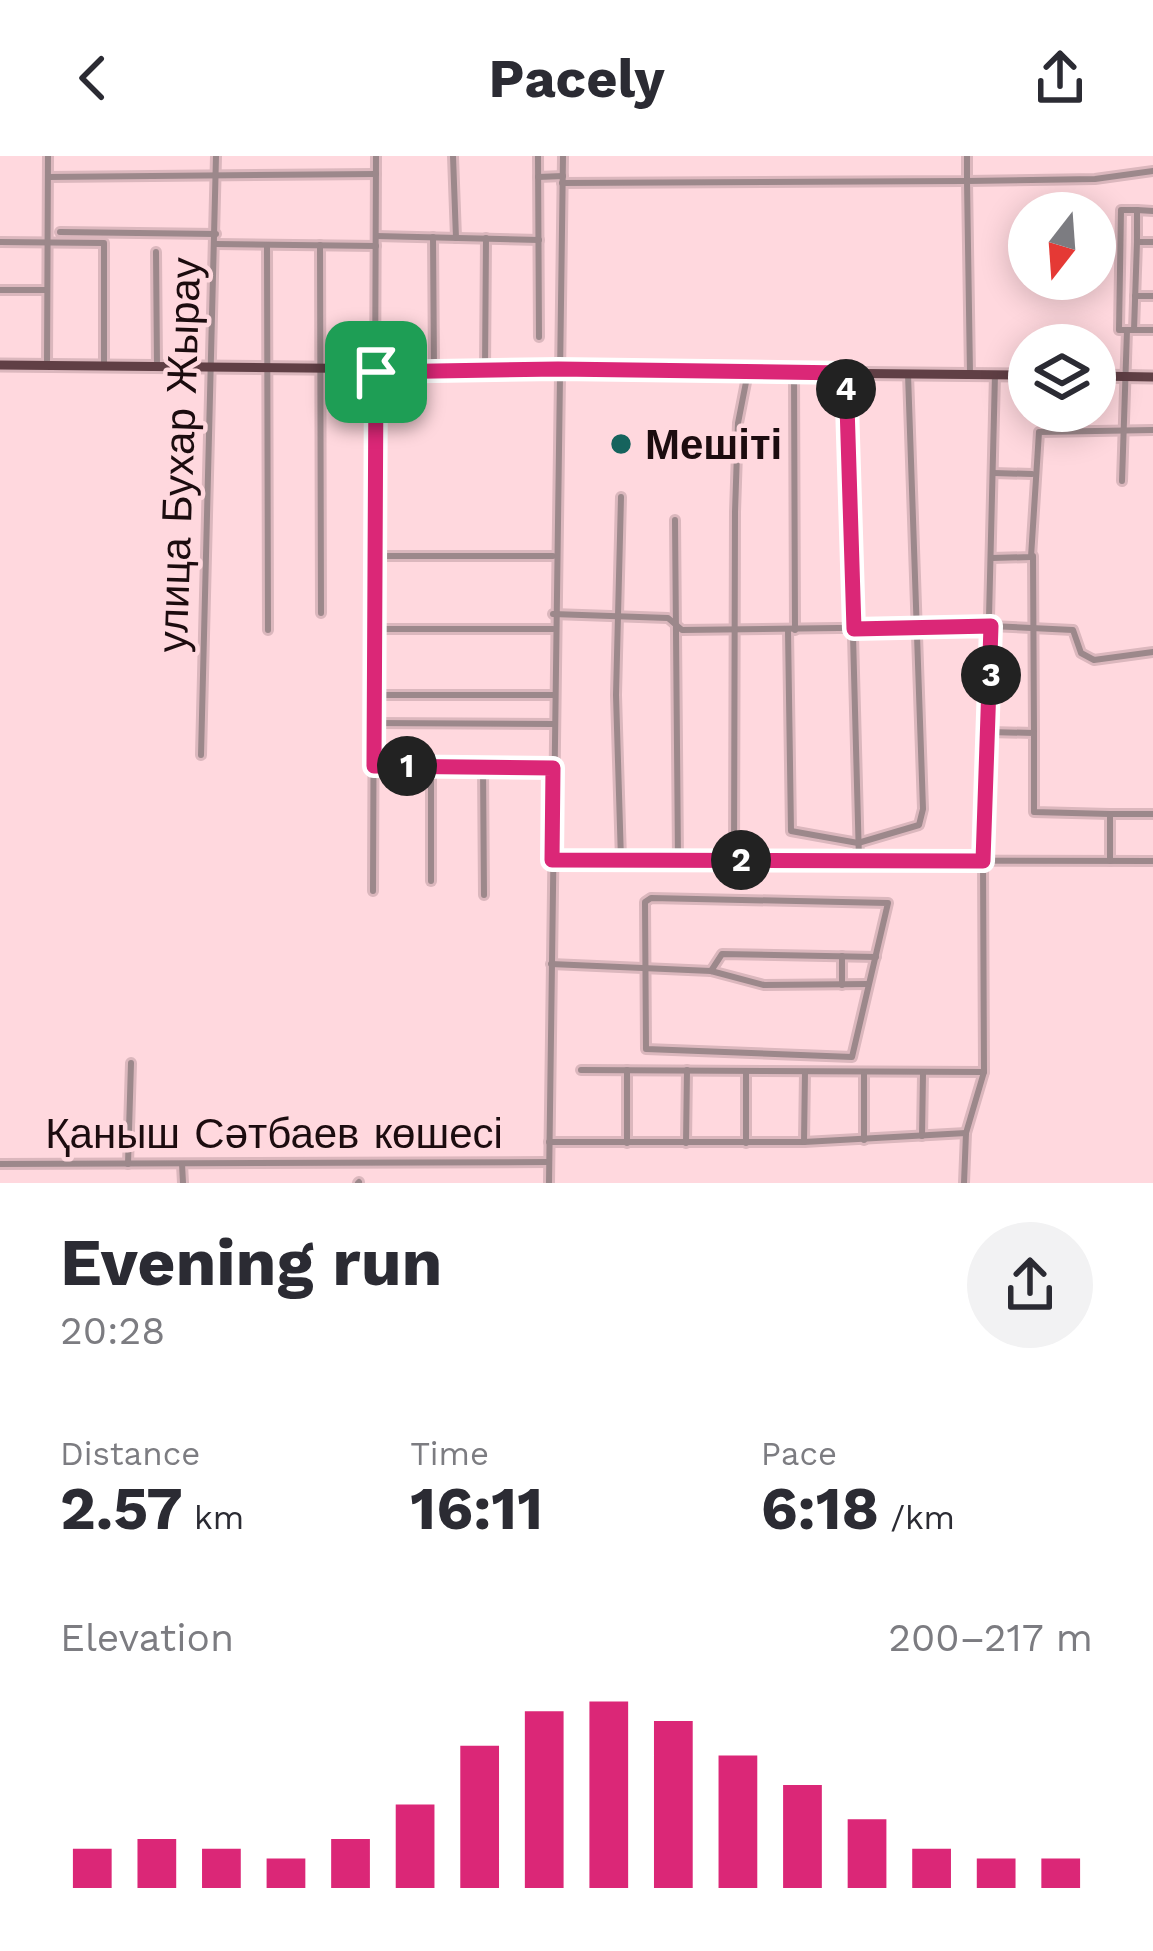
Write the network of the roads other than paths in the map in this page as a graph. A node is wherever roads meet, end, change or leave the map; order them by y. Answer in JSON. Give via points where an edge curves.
{"nodes":[{"id":1,"x":48,"y":156,"type":"edge"},
{"id":2,"x":215,"y":156,"type":"edge"},
{"id":3,"x":376,"y":156,"type":"edge"},
{"id":4,"x":453,"y":156,"type":"edge"},
{"id":5,"x":538,"y":156,"type":"edge"},
{"id":6,"x":563,"y":156,"type":"edge"},
{"id":7,"x":967,"y":156,"type":"edge"},
{"id":8,"x":1153,"y":171,"type":"edge"},
{"id":9,"x":376,"y":174,"type":"junction"},
{"id":10,"x":215,"y":176,"type":"junction"},
{"id":11,"x":967,"y":176,"type":"junction"},
{"id":12,"x":47,"y":177,"type":"junction"},
{"id":13,"x":538,"y":177,"type":"junction"},
{"id":14,"x":562,"y":180,"type":"junction"},
{"id":15,"x":1137,"y":210,"type":"junction"},
{"id":16,"x":1153,"y":211,"type":"edge"},
{"id":17,"x":60,"y":232,"type":"dead end"},
{"id":18,"x":216,"y":234,"type":"junction"},
{"id":19,"x":433,"y":237,"type":"junction"},
{"id":20,"x":456,"y":238,"type":"junction"},
{"id":21,"x":486,"y":238,"type":"junction"},
{"id":22,"x":539,"y":240,"type":"junction"},
{"id":23,"x":376,"y":241,"type":"junction"},
{"id":24,"x":0,"y":242,"type":"edge"},
{"id":25,"x":46,"y":242,"type":"junction"},
{"id":26,"x":1136,"y":242,"type":"junction"},
{"id":27,"x":1153,"y":242,"type":"edge"},
{"id":28,"x":216,"y":244,"type":"junction"},
{"id":29,"x":267,"y":244,"type":"junction"},
{"id":30,"x":320,"y":245,"type":"junction"},
{"id":31,"x":156,"y":252,"type":"dead end"},
{"id":32,"x":0,"y":290,"type":"edge"},
{"id":33,"x":46,"y":290,"type":"junction"},
{"id":34,"x":1135,"y":296,"type":"junction"},
{"id":35,"x":1153,"y":296,"type":"edge"},
{"id":36,"x":1131,"y":330,"type":"junction"},
{"id":37,"x":1153,"y":330,"type":"edge"},
{"id":38,"x":539,"y":337,"type":"dead end"},
{"id":39,"x":0,"y":365,"type":"edge"},
{"id":40,"x":47,"y":365,"type":"junction"},
{"id":41,"x":104,"y":367,"type":"junction"},
{"id":42,"x":157,"y":368,"type":"junction"},
{"id":43,"x":558,"y":369,"type":"junction"},
{"id":44,"x":209,"y":370,"type":"junction"},
{"id":45,"x":270,"y":371,"type":"junction"},
{"id":46,"x":485,"y":371,"type":"junction"},
{"id":47,"x":319,"y":372,"type":"junction"},
{"id":48,"x":376,"y":372,"type":"junction"},
{"id":49,"x":434,"y":372,"type":"junction"},
{"id":50,"x":748,"y":372,"type":"junction"},
{"id":51,"x":794,"y":372,"type":"junction"},
{"id":52,"x":846,"y":373,"type":"junction"},
{"id":53,"x":908,"y":374,"type":"junction"},
{"id":54,"x":970,"y":374,"type":"junction"},
{"id":55,"x":995,"y":374,"type":"junction"},
{"id":56,"x":1008,"y":374,"type":"edge"},
{"id":57,"x":1116,"y":376,"type":"edge"},
{"id":58,"x":1126,"y":376,"type":"junction"},
{"id":59,"x":1153,"y":377,"type":"edge"},
{"id":60,"x":1124,"y":429,"type":"junction"},
{"id":61,"x":1153,"y":430,"type":"edge"},
{"id":62,"x":993,"y":473,"type":"junction"},
{"id":63,"x":1032,"y":474,"type":"junction"},
{"id":64,"x":1122,"y":481,"type":"dead end"},
{"id":65,"x":621,"y":497,"type":"dead end"},
{"id":66,"x":676,"y":520,"type":"dead end"},
{"id":67,"x":1033,"y":552,"type":"junction"},
{"id":68,"x":375,"y":556,"type":"junction"},
{"id":69,"x":554,"y":556,"type":"junction"},
{"id":70,"x":992,"y":558,"type":"junction"},
{"id":71,"x":321,"y":613,"type":"dead end"},
{"id":72,"x":553,"y":614,"type":"junction"},
{"id":73,"x":618,"y":617,"type":"junction"},
{"id":74,"x":674,"y":621,"type":"junction"},
{"id":75,"x":991,"y":626,"type":"junction"},
{"id":76,"x":916,"y":627,"type":"junction"},
{"id":77,"x":374,"y":629,"type":"junction"},
{"id":78,"x":553,"y":629,"type":"junction"},
{"id":79,"x":854,"y":629,"type":"junction"},
{"id":80,"x":1033,"y":629,"type":"junction"},
{"id":81,"x":268,"y":630,"type":"dead end"},
{"id":82,"x":733,"y":630,"type":"junction"},
{"id":83,"x":792,"y":630,"type":"junction"},
{"id":84,"x":1153,"y":652,"type":"edge"},
{"id":85,"x":374,"y":695,"type":"junction"},
{"id":86,"x":553,"y":695,"type":"junction"},
{"id":87,"x":374,"y":723,"type":"junction"},
{"id":88,"x":553,"y":724,"type":"junction"},
{"id":89,"x":989,"y":732,"type":"junction"},
{"id":90,"x":1034,"y":733,"type":"junction"},
{"id":91,"x":201,"y":755,"type":"dead end"},
{"id":92,"x":374,"y":766,"type":"junction"},
{"id":93,"x":431,"y":766,"type":"junction"},
{"id":94,"x":483,"y":767,"type":"junction"},
{"id":95,"x":553,"y":768,"type":"junction"},
{"id":96,"x":1110,"y":814,"type":"junction"},
{"id":97,"x":1153,"y":814,"type":"edge"},
{"id":98,"x":858,"y":843,"type":"junction"},
{"id":99,"x":552,"y":860,"type":"junction"},
{"id":100,"x":621,"y":860,"type":"junction"},
{"id":101,"x":679,"y":860,"type":"junction"},
{"id":102,"x":734,"y":860,"type":"junction"},
{"id":103,"x":859,"y":860,"type":"junction"},
{"id":104,"x":983,"y":861,"type":"junction"},
{"id":105,"x":1110,"y":861,"type":"junction"},
{"id":106,"x":1153,"y":861,"type":"edge"},
{"id":107,"x":430,"y":881,"type":"dead end"},
{"id":108,"x":373,"y":891,"type":"dead end"},
{"id":109,"x":484,"y":895,"type":"dead end"},
{"id":110,"x":842,"y":956,"type":"junction"},
{"id":111,"x":876,"y":957,"type":"junction"},
{"id":112,"x":551,"y":964,"type":"junction"},
{"id":113,"x":644,"y":966,"type":"junction"},
{"id":114,"x":711,"y":971,"type":"junction"},
{"id":115,"x":868,"y":984,"type":"junction"},
{"id":116,"x":842,"y":985,"type":"junction"},
{"id":117,"x":130,"y":1063,"type":"dead end"},
{"id":118,"x":581,"y":1070,"type":"dead end"},
{"id":119,"x":627,"y":1070,"type":"junction"},
{"id":120,"x":687,"y":1070,"type":"junction"},
{"id":121,"x":746,"y":1071,"type":"junction"},
{"id":122,"x":805,"y":1072,"type":"junction"},
{"id":123,"x":864,"y":1072,"type":"junction"},
{"id":124,"x":984,"y":1072,"type":"junction"},
{"id":125,"x":923,"y":1073,"type":"junction"},
{"id":126,"x":966,"y":1133,"type":"junction"},
{"id":127,"x":922,"y":1136,"type":"junction"},
{"id":128,"x":864,"y":1140,"type":"junction"},
{"id":129,"x":549,"y":1142,"type":"junction"},
{"id":130,"x":804,"y":1142,"type":"junction"},
{"id":131,"x":627,"y":1143,"type":"junction"},
{"id":132,"x":686,"y":1143,"type":"junction"},
{"id":133,"x":746,"y":1143,"type":"junction"},
{"id":134,"x":549,"y":1162,"type":"junction"},
{"id":135,"x":0,"y":1164,"type":"edge"},
{"id":136,"x":128,"y":1164,"type":"junction"},
{"id":137,"x":182,"y":1164,"type":"junction"},
{"id":138,"x":183,"y":1183,"type":"edge"},
{"id":139,"x":549,"y":1183,"type":"edge"},
{"id":140,"x":964,"y":1183,"type":"edge"}],
"edges":[{"from":1,"to":12,"type":"street"},
{"from":2,"to":10,"type":"street","name":"улица Бухар Жырау"},
{"from":3,"to":9,"type":"street"},
{"from":4,"to":20,"type":"street"},
{"from":5,"to":13,"type":"street"},
{"from":6,"to":14,"type":"street"},
{"from":7,"to":11,"type":"street"},
{"from":8,"to":11,"type":"street","via":[[1095,179]]},
{"from":9,"to":10,"type":"street"},
{"from":9,"to":23,"type":"street"},
{"from":10,"to":12,"type":"street"},
{"from":10,"to":18,"type":"street","name":"улица Бухар Жырау"},
{"from":11,"to":14,"type":"street"},
{"from":11,"to":54,"type":"street"},
{"from":12,"to":25,"type":"street"},
{"from":13,"to":14,"type":"street"},
{"from":13,"to":22,"type":"street"},
{"from":14,"to":43,"type":"street"},
{"from":15,"to":16,"type":"street"},
{"from":15,"to":26,"type":"street"},
{"from":15,"to":36,"type":"street","via":[[1121,210],[1119,330]]},
{"from":17,"to":18,"type":"street"},
{"from":18,"to":28,"type":"street","name":"улица Бухар Жырау"},
{"from":19,"to":20,"type":"street"},
{"from":19,"to":23,"type":"street"},
{"from":19,"to":49,"type":"street"},
{"from":20,"to":21,"type":"street"},
{"from":21,"to":22,"type":"street"},
{"from":21,"to":46,"type":"street"},
{"from":22,"to":38,"type":"street"},
{"from":23,"to":30,"type":"street"},
{"from":23,"to":48,"type":"street"},
{"from":24,"to":25,"type":"street"},
{"from":25,"to":33,"type":"street"},
{"from":25,"to":41,"type":"street","via":[[104,243]]},
{"from":26,"to":27,"type":"street"},
{"from":26,"to":34,"type":"street"},
{"from":28,"to":29,"type":"street"},
{"from":28,"to":44,"type":"street","name":"улица Бухар Жырау"},
{"from":29,"to":30,"type":"street"},
{"from":29,"to":45,"type":"street"},
{"from":30,"to":47,"type":"street"},
{"from":31,"to":42,"type":"street"},
{"from":32,"to":33,"type":"street"},
{"from":33,"to":40,"type":"street"},
{"from":34,"to":35,"type":"street"},
{"from":34,"to":36,"type":"street"},
{"from":36,"to":37,"type":"street"},
{"from":36,"to":58,"type":"street"},
{"from":39,"to":40,"type":"main road"},
{"from":40,"to":41,"type":"main road"},
{"from":41,"to":42,"type":"main road"},
{"from":42,"to":44,"type":"main road"},
{"from":43,"to":46,"type":"main road"},
{"from":43,"to":50,"type":"main road"},
{"from":43,"to":69,"type":"street"},
{"from":44,"to":45,"type":"main road"},
{"from":44,"to":91,"type":"street","name":"улица Бухар Жырау"},
{"from":45,"to":47,"type":"main road"},
{"from":45,"to":81,"type":"street"},
{"from":46,"to":49,"type":"main road"},
{"from":47,"to":48,"type":"main road"},
{"from":47,"to":71,"type":"street"},
{"from":48,"to":49,"type":"main road"},
{"from":48,"to":68,"type":"street"},
{"from":50,"to":51,"type":"main road"},
{"from":50,"to":82,"type":"street","via":[[738,423]]},
{"from":51,"to":52,"type":"main road"},
{"from":51,"to":83,"type":"street"},
{"from":52,"to":53,"type":"main road"},
{"from":52,"to":79,"type":"street"},
{"from":53,"to":54,"type":"main road"},
{"from":53,"to":76,"type":"street"},
{"from":54,"to":55,"type":"main road"},
{"from":55,"to":56,"type":"main road"},
{"from":55,"to":62,"type":"street"},
{"from":57,"to":58,"type":"main road"},
{"from":58,"to":59,"type":"main road"},
{"from":58,"to":60,"type":"street"},
{"from":60,"to":61,"type":"street"},
{"from":60,"to":63,"type":"street","via":[[1039,431]]},
{"from":60,"to":64,"type":"street"},
{"from":62,"to":63,"type":"street"},
{"from":62,"to":70,"type":"street"},
{"from":63,"to":67,"type":"street"},
{"from":65,"to":73,"type":"street"},
{"from":66,"to":74,"type":"street"},
{"from":67,"to":70,"type":"street","via":[[1027,561]]},
{"from":67,"to":80,"type":"street"},
{"from":68,"to":69,"type":"street"},
{"from":68,"to":77,"type":"street"},
{"from":69,"to":72,"type":"street"},
{"from":70,"to":75,"type":"street"},
{"from":72,"to":73,"type":"street"},
{"from":72,"to":78,"type":"street"},
{"from":73,"to":74,"type":"street"},
{"from":73,"to":100,"type":"street"},
{"from":74,"to":82,"type":"street","via":[[682,630]]},
{"from":74,"to":101,"type":"street"},
{"from":75,"to":76,"type":"street"},
{"from":75,"to":80,"type":"street"},
{"from":75,"to":89,"type":"street"},
{"from":76,"to":79,"type":"street"},
{"from":76,"to":98,"type":"street","via":[[919,824]]},
{"from":77,"to":78,"type":"street"},
{"from":77,"to":85,"type":"street"},
{"from":78,"to":86,"type":"street"},
{"from":79,"to":83,"type":"street"},
{"from":79,"to":98,"type":"street"},
{"from":80,"to":84,"type":"street","via":[[1073,630],[1081,653],[1094,660]]},
{"from":80,"to":90,"type":"street"},
{"from":82,"to":83,"type":"street"},
{"from":82,"to":102,"type":"street"},
{"from":83,"to":98,"type":"street","via":[[787,824],[799,834]]},
{"from":85,"to":86,"type":"street"},
{"from":85,"to":87,"type":"street"},
{"from":86,"to":88,"type":"street"},
{"from":87,"to":88,"type":"street"},
{"from":87,"to":92,"type":"street"},
{"from":88,"to":95,"type":"street"},
{"from":89,"to":90,"type":"street"},
{"from":89,"to":104,"type":"street"},
{"from":90,"to":96,"type":"street","via":[[1034,812]]},
{"from":92,"to":93,"type":"street"},
{"from":92,"to":108,"type":"street"},
{"from":93,"to":94,"type":"street"},
{"from":93,"to":107,"type":"street"},
{"from":94,"to":95,"type":"street"},
{"from":94,"to":109,"type":"street"},
{"from":95,"to":99,"type":"street"},
{"from":96,"to":97,"type":"street"},
{"from":96,"to":105,"type":"street"},
{"from":98,"to":103,"type":"street"},
{"from":99,"to":100,"type":"street"},
{"from":99,"to":112,"type":"street"},
{"from":100,"to":101,"type":"street"},
{"from":101,"to":102,"type":"street"},
{"from":102,"to":103,"type":"street"},
{"from":103,"to":104,"type":"street"},
{"from":104,"to":105,"type":"street"},
{"from":104,"to":124,"type":"street"},
{"from":105,"to":106,"type":"street"},
{"from":110,"to":111,"type":"street"},
{"from":110,"to":114,"type":"street","via":[[722,954]]},
{"from":110,"to":116,"type":"street"},
{"from":111,"to":113,"type":"street","via":[[889,908],[883,900],[651,898]]},
{"from":111,"to":115,"type":"street"},
{"from":112,"to":113,"type":"street"},
{"from":112,"to":129,"type":"street"},
{"from":113,"to":114,"type":"street"},
{"from":113,"to":115,"type":"street","via":[[642,1044],[653,1052],[849,1060]]},
{"from":114,"to":116,"type":"street","via":[[764,986]]},
{"from":115,"to":116,"type":"street"},
{"from":117,"to":136,"type":"street"},
{"from":118,"to":119,"type":"street"},
{"from":119,"to":120,"type":"street"},
{"from":119,"to":131,"type":"street"},
{"from":120,"to":121,"type":"street"},
{"from":120,"to":132,"type":"street"},
{"from":121,"to":122,"type":"street"},
{"from":121,"to":133,"type":"street"},
{"from":122,"to":123,"type":"street"},
{"from":122,"to":130,"type":"street"},
{"from":123,"to":125,"type":"street"},
{"from":123,"to":128,"type":"street"},
{"from":124,"to":125,"type":"street"},
{"from":124,"to":126,"type":"street"},
{"from":125,"to":127,"type":"street"},
{"from":126,"to":127,"type":"street","name":"Қаныш Сәтбаев көшесі"},
{"from":126,"to":140,"type":"street"},
{"from":127,"to":128,"type":"street","name":"Қаныш Сәтбаев көшесі"},
{"from":128,"to":130,"type":"street","name":"Қаныш Сәтбаев көшесі"},
{"from":129,"to":131,"type":"street","name":"Қаныш Сәтбаев көшесі"},
{"from":129,"to":134,"type":"street"},
{"from":130,"to":133,"type":"street","name":"Қаныш Сәтбаев көшесі"},
{"from":131,"to":132,"type":"street","name":"Қаныш Сәтбаев көшесі"},
{"from":132,"to":133,"type":"street","name":"Қаныш Сәтбаев көшесі"},
{"from":134,"to":137,"type":"street","name":"Қаныш Сәтбаев көшесі"},
{"from":134,"to":139,"type":"street"},
{"from":135,"to":136,"type":"street","name":"Қаныш Сәтбаев көшесі"},
{"from":136,"to":137,"type":"street","name":"Қаныш Сәтбаев көшесі"},
{"from":137,"to":138,"type":"street"}]}
